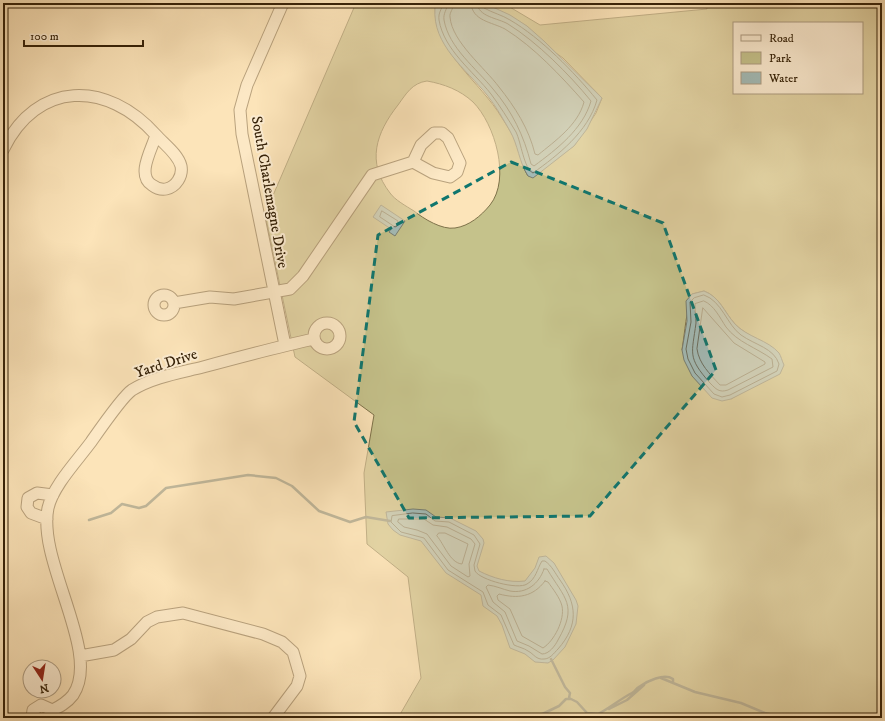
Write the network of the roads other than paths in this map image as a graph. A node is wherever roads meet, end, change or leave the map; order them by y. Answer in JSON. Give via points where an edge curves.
{"nodes":[{"id":1,"x":283,"y":3,"type":"edge"},
{"id":2,"x":156,"y":135,"type":"junction"},
{"id":3,"x":3,"y":150,"type":"edge"},
{"id":4,"x":413,"y":162,"type":"junction"},
{"id":5,"x":273,"y":292,"type":"junction"},
{"id":6,"x":174,"y":303,"type":"dead end"},
{"id":7,"x":314,"y":339,"type":"dead end"},
{"id":8,"x":284,"y":345,"type":"junction"},
{"id":9,"x":53,"y":495,"type":"junction"},
{"id":10,"x":47,"y":519,"type":"junction"},
{"id":11,"x":80,"y":656,"type":"junction"},
{"id":12,"x":51,"y":715,"type":"edge"},
{"id":13,"x":32,"y":718,"type":"edge"},
{"id":14,"x":273,"y":718,"type":"edge"}],
"edges":[{"from":1,"to":5,"type":"street","name":"South Charlemagne Drive","via":[[247,84],[240,110],[242,134]]},
{"from":2,"to":2,"type":"street","via":[[144,166],[144,174],[156,188],[168,188],[178,181],[182,170]]},
{"from":2,"to":3,"type":"street","via":[[148,126],[119,106],[102,98],[77,95],[52,99],[38,108],[12,132]]},
{"from":4,"to":4,"type":"street","via":[[434,173],[450,177],[457,172],[460,163],[448,138],[442,133],[434,133],[425,141]]},
{"from":4,"to":5,"type":"street","via":[[372,175],[303,276],[290,289]]},
{"from":5,"to":6,"type":"street","via":[[234,299],[203,297]]},
{"from":5,"to":8,"type":"street","name":"South Charlemagne Drive"},
{"from":7,"to":8,"type":"street","name":"Yard Drive"},
{"from":8,"to":9,"type":"street","name":"Yard Drive","via":[[154,380],[130,391]]},
{"from":9,"to":10,"type":"street","name":"Yard Drive"},
{"from":9,"to":10,"type":"street","via":[[38,493],[28,498],[27,507],[31,513]]},
{"from":10,"to":11,"type":"street","name":"Yard Drive","via":[[50,553]]},
{"from":11,"to":12,"type":"street","name":"Yard Drive","via":[[80,673],[73,695]]},
{"from":11,"to":14,"type":"street","via":[[114,650],[156,617],[183,613],[263,634],[282,642],[293,652],[300,676],[297,686]]},
{"from":12,"to":13,"type":"street","name":"Yard Drive","via":[[44,705],[33,710]]}]}
